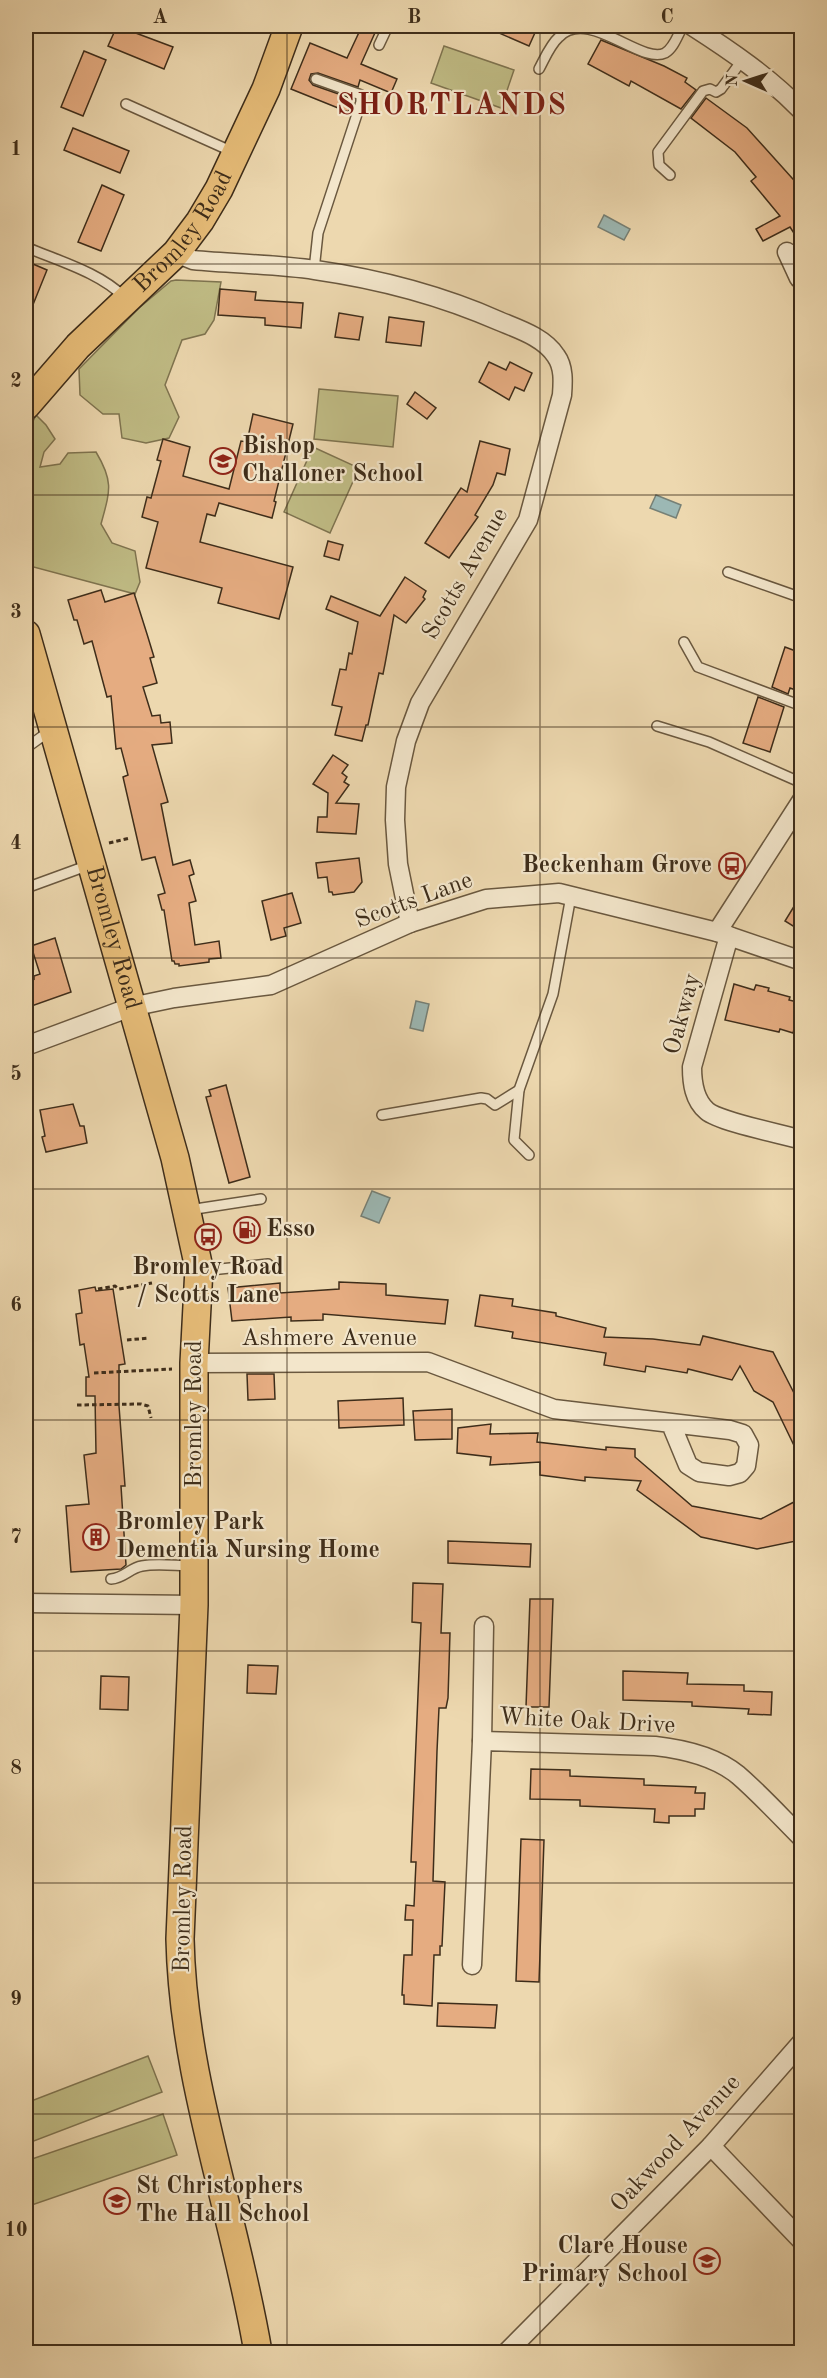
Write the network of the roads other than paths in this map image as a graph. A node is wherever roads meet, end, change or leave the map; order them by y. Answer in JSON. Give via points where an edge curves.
{"nodes":[{"id":1,"x":289,"y":26,"type":"edge"},
{"id":2,"x":388,"y":26,"type":"edge"},
{"id":3,"x":683,"y":26,"type":"edge"},
{"id":4,"x":692,"y":26,"type":"edge"},
{"id":5,"x":379,"y":45,"type":"dead end"},
{"id":6,"x":742,"y":59,"type":"junction"},
{"id":7,"x":539,"y":69,"type":"dead end"},
{"id":8,"x":316,"y":79,"type":"dead end"},
{"id":9,"x":126,"y":104,"type":"dead end"},
{"id":10,"x":801,"y":111,"type":"edge"},
{"id":11,"x":236,"y":153,"type":"junction"},
{"id":12,"x":670,"y":175,"type":"dead end"},
{"id":13,"x":26,"y":247,"type":"edge"},
{"id":14,"x":787,"y":252,"type":"dead end"},
{"id":15,"x":176,"y":253,"type":"junction"},
{"id":16,"x":314,"y":270,"type":"junction"},
{"id":17,"x":801,"y":277,"type":"edge"},
{"id":18,"x":127,"y":300,"type":"junction"},
{"id":19,"x":26,"y":406,"type":"edge"},
{"id":20,"x":728,"y":572,"type":"dead end"},
{"id":21,"x":801,"y":598,"type":"edge"},
{"id":22,"x":26,"y":634,"type":"edge"},
{"id":23,"x":684,"y":642,"type":"dead end"},
{"id":24,"x":801,"y":706,"type":"edge"},
{"id":25,"x":657,"y":726,"type":"dead end"},
{"id":26,"x":53,"y":728,"type":"junction"},
{"id":27,"x":26,"y":748,"type":"edge"},
{"id":28,"x":801,"y":783,"type":"edge"},
{"id":29,"x":801,"y":800,"type":"edge"},
{"id":30,"x":92,"y":864,"type":"junction"},
{"id":31,"x":26,"y":888,"type":"edge"},
{"id":32,"x":571,"y":896,"type":"junction"},
{"id":33,"x":410,"y":923,"type":"junction"},
{"id":34,"x":723,"y":934,"type":"junction"},
{"id":35,"x":801,"y":961,"type":"edge"},
{"id":36,"x":131,"y":1007,"type":"junction"},
{"id":37,"x":26,"y":1046,"type":"edge"},
{"id":38,"x":519,"y":1090,"type":"junction"},
{"id":39,"x":382,"y":1115,"type":"dead end"},
{"id":40,"x":801,"y":1140,"type":"edge"},
{"id":41,"x":529,"y":1155,"type":"dead end"},
{"id":42,"x":261,"y":1199,"type":"dead end"},
{"id":43,"x":187,"y":1211,"type":"junction"},
{"id":44,"x":268,"y":1264,"type":"dead end"},
{"id":45,"x":199,"y":1271,"type":"junction"},
{"id":46,"x":194,"y":1363,"type":"junction"},
{"id":47,"x":671,"y":1424,"type":"dead end"},
{"id":48,"x":194,"y":1566,"type":"junction"},
{"id":49,"x":111,"y":1579,"type":"dead end"},
{"id":50,"x":26,"y":1603,"type":"edge"},
{"id":51,"x":195,"y":1605,"type":"junction"},
{"id":52,"x":484,"y":1626,"type":"dead end"},
{"id":53,"x":482,"y":1741,"type":"junction"},
{"id":54,"x":801,"y":1838,"type":"edge"},
{"id":55,"x":472,"y":1965,"type":"dead end"},
{"id":56,"x":801,"y":2042,"type":"edge"},
{"id":57,"x":711,"y":2146,"type":"junction"},
{"id":58,"x":801,"y":2241,"type":"edge"},
{"id":59,"x":258,"y":2352,"type":"edge"},
{"id":60,"x":507,"y":2352,"type":"edge"}],
"edges":[{"from":1,"to":11,"type":"main road","name":"Bromley Road","via":[[266,89]]},
{"from":2,"to":5,"type":"lane"},
{"from":3,"to":7,"type":"lane","via":[[670,48],[657,54],[596,31],[568,30],[555,42]]},
{"from":4,"to":6,"type":"street"},
{"from":6,"to":10,"type":"street"},
{"from":6,"to":12,"type":"lane","via":[[721,89],[703,91],[658,152],[659,165]]},
{"from":8,"to":16,"type":"lane","via":[[361,95],[361,102],[318,233]]},
{"from":9,"to":11,"type":"lane"},
{"from":11,"to":15,"type":"main road","name":"Bromley Road","via":[[209,207]]},
{"from":13,"to":18,"type":"lane","via":[[95,277]]},
{"from":14,"to":17,"type":"street"},
{"from":15,"to":16,"type":"street","name":"Scotts Avenue","via":[[193,260]]},
{"from":15,"to":18,"type":"main road","name":"Bromley Road"},
{"from":16,"to":33,"type":"street","name":"Scotts Avenue","via":[[387,283],[467,307],[546,345],[557,356],[562,371],[562,395],[528,520],[420,703],[406,741],[394,820]]},
{"from":18,"to":19,"type":"main road","name":"Bromley Road","via":[[78,346]]},
{"from":20,"to":21,"type":"lane"},
{"from":22,"to":26,"type":"main road","name":"Bromley Road"},
{"from":23,"to":24,"type":"lane","via":[[698,667]]},
{"from":25,"to":28,"type":"lane","via":[[710,742]]},
{"from":26,"to":27,"type":"lane"},
{"from":26,"to":30,"type":"main road","name":"Bromley Road"},
{"from":29,"to":34,"type":"street"},
{"from":30,"to":31,"type":"lane"},
{"from":30,"to":36,"type":"main road","name":"Bromley Road"},
{"from":32,"to":33,"type":"street","name":"Scotts Lane","via":[[559,893],[486,899]]},
{"from":32,"to":34,"type":"street","name":"Scotts Lane"},
{"from":32,"to":38,"type":"lane","via":[[553,993]]},
{"from":33,"to":36,"type":"street","name":"Scotts Lane","via":[[271,986]]},
{"from":34,"to":35,"type":"street","name":"Scotts Lane"},
{"from":34,"to":40,"type":"street","name":"Oakway","via":[[692,1067],[696,1097],[706,1110],[720,1117]]},
{"from":36,"to":37,"type":"street","name":"Scotts Lane"},
{"from":36,"to":43,"type":"main road","name":"Bromley Road"},
{"from":38,"to":39,"type":"lane","via":[[495,1105],[481,1098]]},
{"from":38,"to":41,"type":"lane","via":[[514,1140]]},
{"from":42,"to":43,"type":"lane"},
{"from":43,"to":45,"type":"main road","name":"Bromley Road"},
{"from":44,"to":45,"type":"lane"},
{"from":45,"to":46,"type":"main road","name":"Bromley Road"},
{"from":46,"to":47,"type":"street","name":"Ashmere Avenue","via":[[428,1362],[554,1409]]},
{"from":46,"to":48,"type":"main road","name":"Bromley Road"},
{"from":48,"to":49,"type":"lane","via":[[144,1565]]},
{"from":48,"to":51,"type":"main road","name":"Bromley Road"},
{"from":50,"to":51,"type":"street"},
{"from":51,"to":59,"type":"main road","name":"Bromley Road","via":[[181,1978],[192,2064]]},
{"from":52,"to":53,"type":"street","name":"White Oak Drive"},
{"from":53,"to":54,"type":"street","name":"White Oak Drive","via":[[679,1749],[736,1774]]},
{"from":53,"to":55,"type":"street","name":"White Oak Drive"},
{"from":56,"to":57,"type":"street","name":"Oakwood Avenue"},
{"from":57,"to":58,"type":"street"},
{"from":57,"to":60,"type":"street","name":"Oakwood Avenue"}]}
